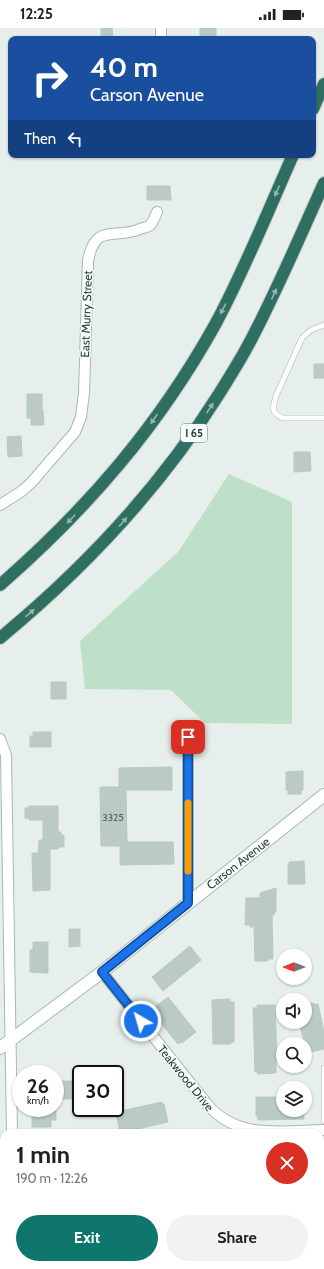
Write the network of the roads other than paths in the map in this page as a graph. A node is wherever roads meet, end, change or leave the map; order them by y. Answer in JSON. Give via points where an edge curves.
{"nodes":[{"id":1,"x":324,"y":84,"type":"edge"},
{"id":2,"x":316,"y":102,"type":"edge"},
{"id":3,"x":292,"y":158,"type":"edge"},
{"id":4,"x":324,"y":182,"type":"edge"},
{"id":5,"x":157,"y":212,"type":"dead end"},
{"id":6,"x":324,"y":325,"type":"edge"},
{"id":7,"x":324,"y":418,"type":"edge"},
{"id":8,"x":0,"y":505,"type":"edge"},
{"id":9,"x":0,"y":585,"type":"edge"},
{"id":10,"x":0,"y":638,"type":"edge"},
{"id":11,"x":188,"y":737,"type":"dead end"},
{"id":12,"x":0,"y":739,"type":"edge"},
{"id":13,"x":324,"y":795,"type":"edge"},
{"id":14,"x":188,"y":903,"type":"junction"},
{"id":15,"x":102,"y":972,"type":"junction"},
{"id":16,"x":11,"y":1040,"type":"junction"},
{"id":17,"x":0,"y":1048,"type":"edge"},
{"id":18,"x":324,"y":1068,"type":"edge"},
{"id":19,"x":324,"y":1121,"type":"edge"},
{"id":20,"x":12,"y":1129,"type":"edge"},
{"id":21,"x":245,"y":1129,"type":"edge"}],
"edges":[{"from":1,"to":2,"type":"highway"},
{"from":3,"to":9,"type":"highway","one_way":true,"via":[[217,321],[166,403],[127,456],[88,501],[42,548]]},
{"from":10,"to":4,"type":"highway","number":"I 65","one_way":true,"via":[[43,602],[103,544],[158,481],[194,433],[253,336],[276,291]]},
{"from":5,"to":8,"type":"street","name":"East Murry Street","via":[[149,226],[137,231],[110,233],[98,237],[90,251],[81,416],[75,432],[32,483]]},
{"from":6,"to":7,"type":"lane","via":[[311,330],[302,338],[276,396],[274,412],[276,416],[283,418]]},
{"from":11,"to":14,"type":"street"},
{"from":12,"to":16,"type":"street","via":[[6,755]]},
{"from":13,"to":14,"type":"main road","name":"Carson Avenue"},
{"from":14,"to":15,"type":"main road","name":"Carson Avenue"},
{"from":15,"to":16,"type":"main road","name":"Carson Avenue"},
{"from":15,"to":21,"type":"street","name":"Teakwood Drive","via":[[213,1112]]},
{"from":16,"to":17,"type":"main road","name":"Carson Avenue"},
{"from":16,"to":20,"type":"street"},
{"from":18,"to":19,"type":"lane"}]}
